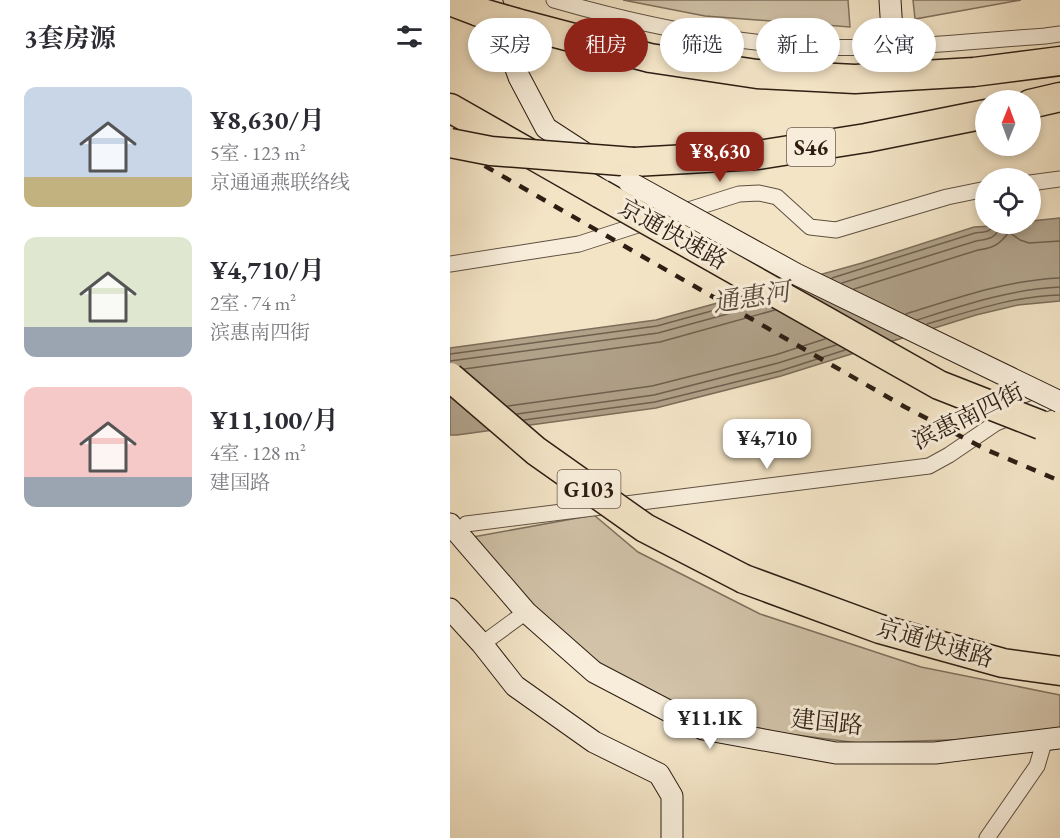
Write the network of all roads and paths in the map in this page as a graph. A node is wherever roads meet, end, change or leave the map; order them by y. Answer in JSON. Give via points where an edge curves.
{"nodes":[{"id":1,"x":554,"y":0,"type":"edge"},
{"id":2,"x":890,"y":0,"type":"edge"},
{"id":3,"x":450,"y":1,"type":"edge"},
{"id":4,"x":485,"y":6,"type":"edge"},
{"id":5,"x":891,"y":18,"type":"edge"},
{"id":6,"x":1060,"y":34,"type":"edge"},
{"id":7,"x":936,"y":43,"type":"edge"},
{"id":8,"x":852,"y":47,"type":"edge"},
{"id":9,"x":1060,"y":61,"type":"edge"},
{"id":10,"x":1060,"y":97,"type":"edge"},
{"id":11,"x":1041,"y":101,"type":"edge"},
{"id":12,"x":450,"y":108,"type":"edge"},
{"id":13,"x":975,"y":116,"type":"edge"},
{"id":14,"x":450,"y":143,"type":"edge"},
{"id":15,"x":632,"y":172,"type":"junction"},
{"id":16,"x":1060,"y":179,"type":"edge"},
{"id":17,"x":1041,"y":182,"type":"edge"},
{"id":18,"x":975,"y":191,"type":"edge"},
{"id":19,"x":450,"y":264,"type":"edge"},
{"id":20,"x":450,"y":377,"type":"edge"},
{"id":21,"x":1060,"y":400,"type":"edge"},
{"id":22,"x":1050,"y":428,"type":"edge"},
{"id":23,"x":458,"y":524,"type":"edge"},
{"id":24,"x":450,"y":609,"type":"edge"},
{"id":25,"x":526,"y":612,"type":"junction"},
{"id":26,"x":482,"y":644,"type":"junction"},
{"id":27,"x":1060,"y":671,"type":"edge"},
{"id":28,"x":1052,"y":739,"type":"edge"},
{"id":29,"x":672,"y":838,"type":"edge"},
{"id":30,"x":987,"y":838,"type":"edge"}],
"edges":[{"from":1,"to":8,"type":"street","via":[[609,16],[720,38]]},
{"from":2,"to":5,"type":"street"},
{"from":3,"to":4,"type":"highway"},
{"from":4,"to":9,"type":"highway","bridge":true,"via":[[517,23],[650,58],[757,74],[855,79],[974,72]]},
{"from":4,"to":15,"type":"street","via":[[546,128]]},
{"from":6,"to":7,"type":"street"},
{"from":10,"to":11,"type":"highway"},
{"from":12,"to":22,"type":"highway","name":"京通快速路","bridge":true,"via":[[939,385]]},
{"from":13,"to":15,"type":"highway","number":"S46","via":[[866,138]]},
{"from":14,"to":15,"type":"highway","number":"S46","bridge":true},
{"from":15,"to":21,"type":"street","bridge":true,"via":[[796,274]]},
{"from":16,"to":17,"type":"street"},
{"from":18,"to":19,"type":"street","via":[[837,230],[810,227],[777,197],[739,194],[579,244]]},
{"from":20,"to":27,"type":"highway","name":"京通快速路","number":"G103","bridge":true,"via":[[536,451],[645,528],[744,579],[880,629],[1003,663]]},
{"from":21,"to":23,"type":"street","name":"滨惠南四街","via":[[996,423],[929,466]]},
{"from":23,"to":25,"type":"street","name":"建国路"},
{"from":24,"to":26,"type":"street"},
{"from":25,"to":26,"type":"street"},
{"from":25,"to":28,"type":"street","name":"建国路","via":[[594,672],[703,729],[836,753],[935,753]]},
{"from":26,"to":29,"type":"street","via":[[515,687],[594,742],[659,774],[672,795]]},
{"from":28,"to":30,"type":"street"}]}
